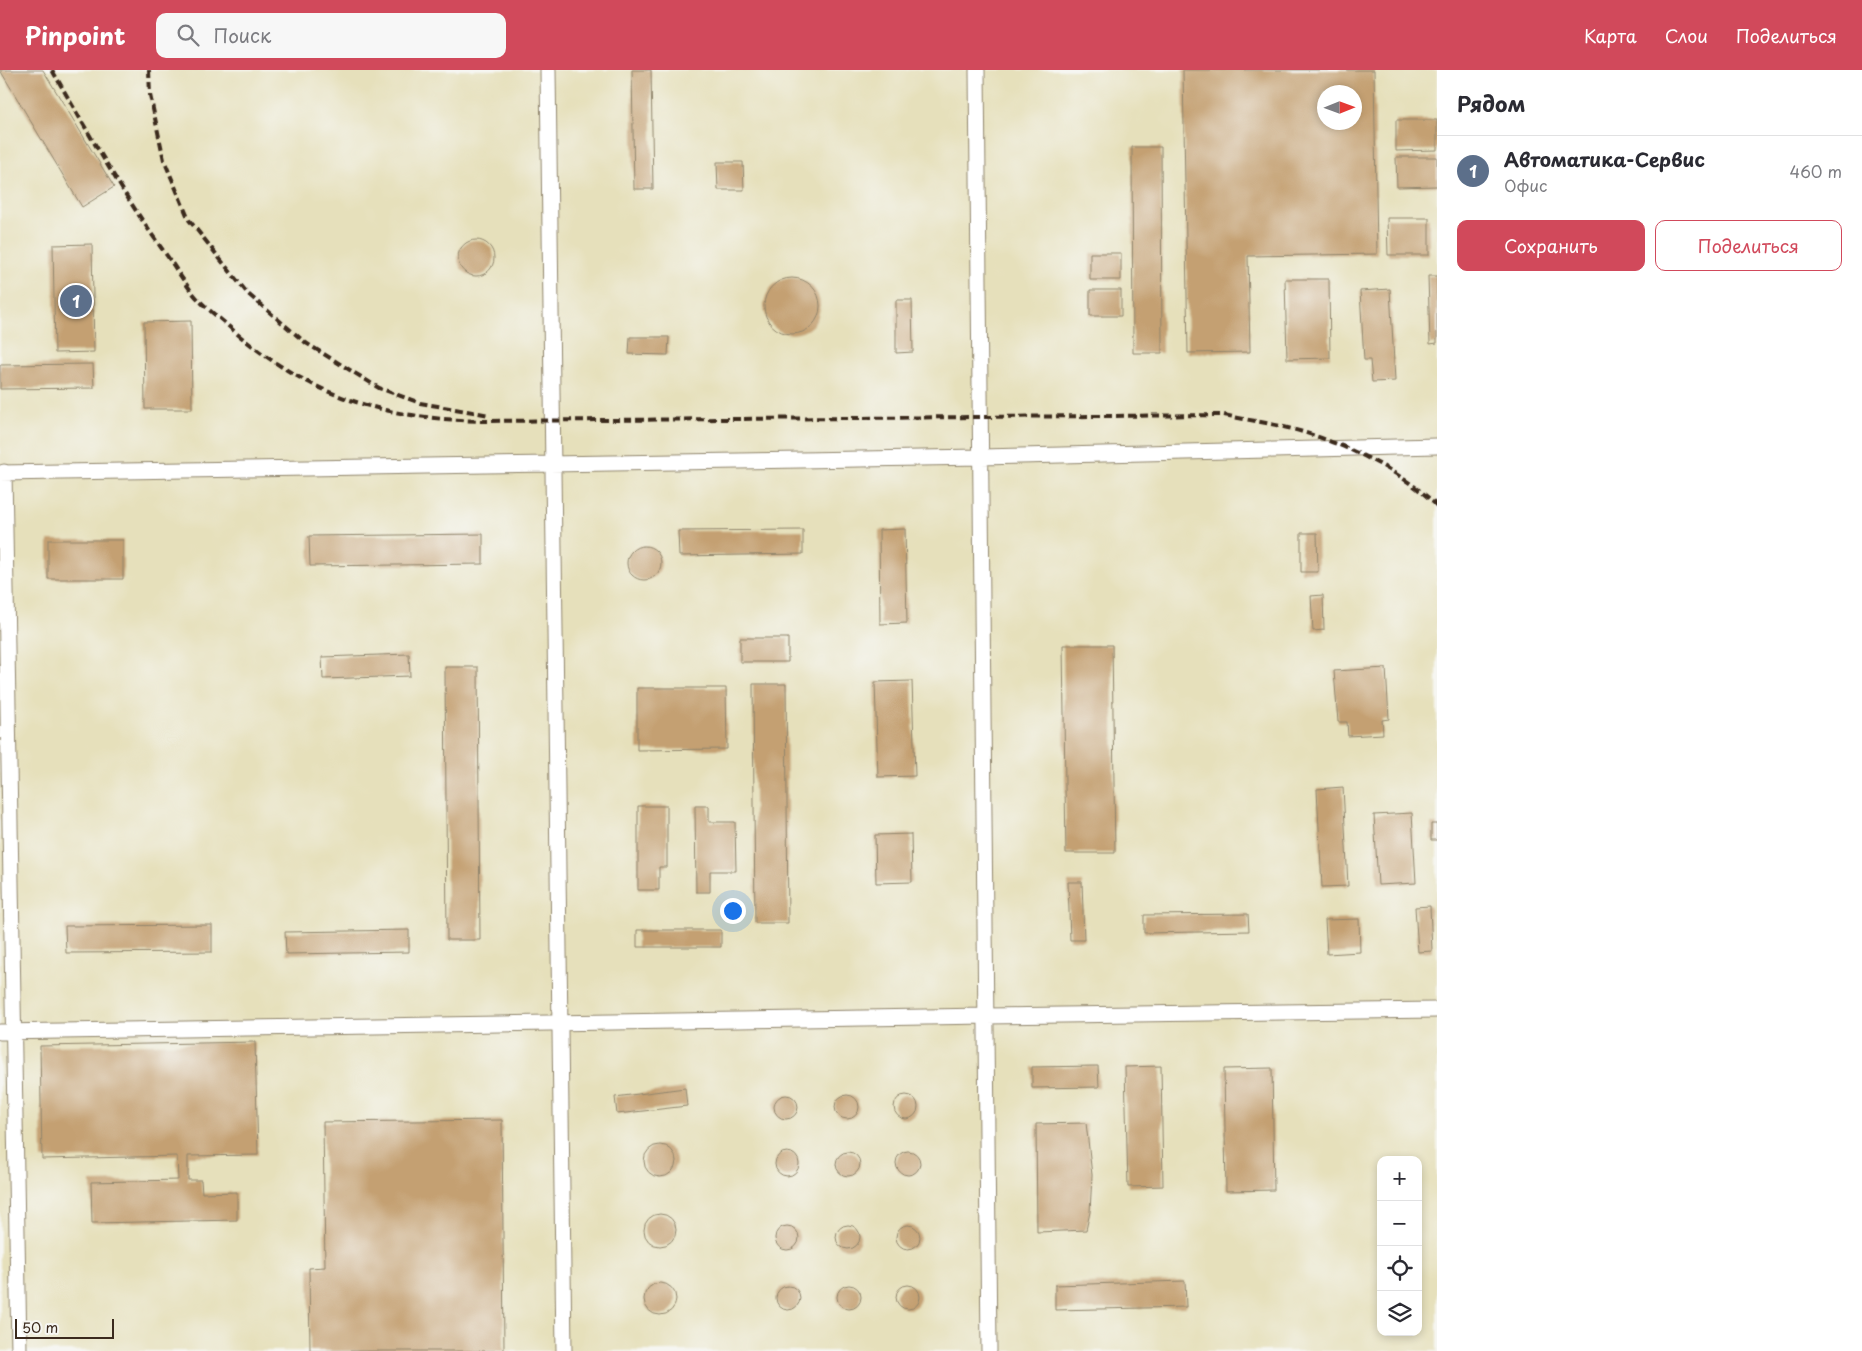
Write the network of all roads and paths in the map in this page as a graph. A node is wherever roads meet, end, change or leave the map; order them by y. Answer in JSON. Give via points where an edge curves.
{"nodes":[{"id":1,"x":548,"y":70,"type":"edge"},
{"id":2,"x":978,"y":70,"type":"edge"},
{"id":3,"x":1437,"y":446,"type":"edge"},
{"id":4,"x":981,"y":457,"type":"junction"},
{"id":5,"x":553,"y":464,"type":"junction"},
{"id":6,"x":2,"y":472,"type":"edge"},
{"id":7,"x":5,"y":782,"type":"edge"},
{"id":8,"x":1437,"y":1010,"type":"edge"},
{"id":9,"x":987,"y":1016,"type":"junction"},
{"id":10,"x":560,"y":1023,"type":"junction"},
{"id":11,"x":7,"y":1032,"type":"edge"},
{"id":12,"x":20,"y":1351,"type":"edge"},
{"id":13,"x":564,"y":1351,"type":"edge"},
{"id":14,"x":989,"y":1351,"type":"edge"}],
"edges":[{"from":1,"to":5,"type":"lane"},
{"from":2,"to":4,"type":"lane"},
{"from":3,"to":4,"type":"lane"},
{"from":4,"to":5,"type":"lane"},
{"from":4,"to":9,"type":"lane"},
{"from":5,"to":6,"type":"lane"},
{"from":5,"to":10,"type":"lane"},
{"from":6,"to":7,"type":"lane"},
{"from":7,"to":11,"type":"lane"},
{"from":8,"to":9,"type":"lane"},
{"from":9,"to":10,"type":"lane"},
{"from":9,"to":14,"type":"lane"},
{"from":10,"to":11,"type":"lane"},
{"from":10,"to":13,"type":"lane"},
{"from":11,"to":12,"type":"lane"}]}
